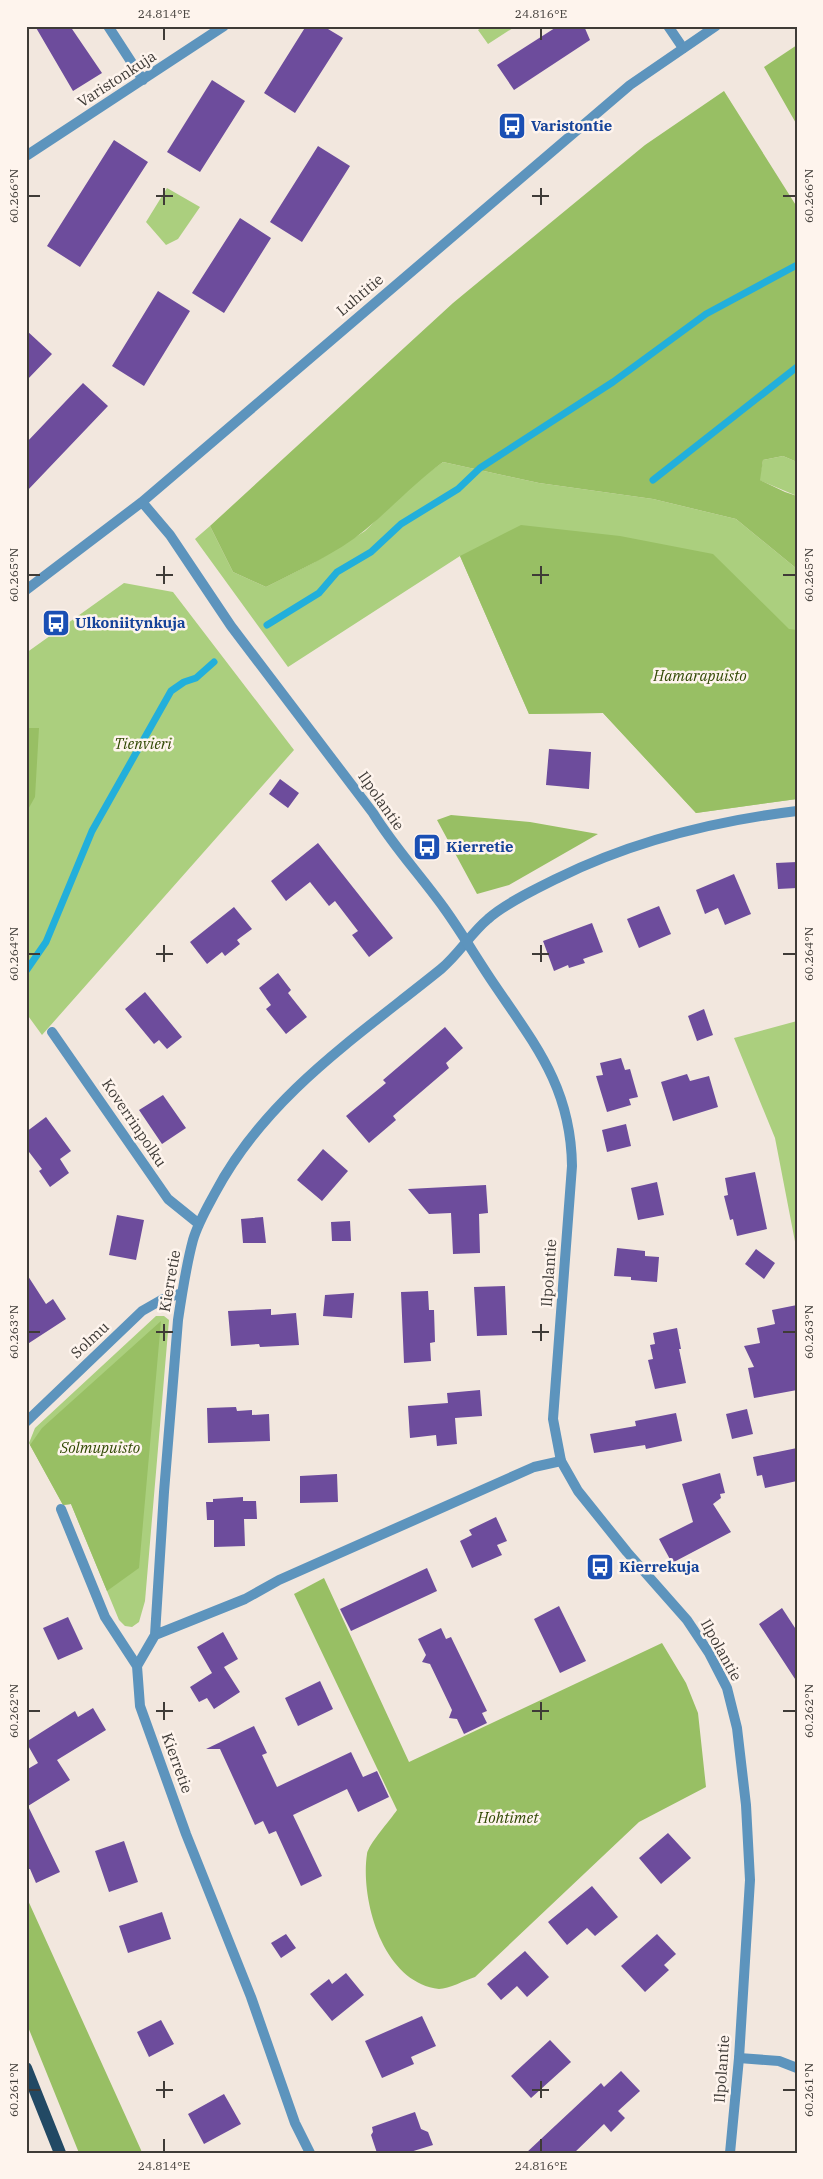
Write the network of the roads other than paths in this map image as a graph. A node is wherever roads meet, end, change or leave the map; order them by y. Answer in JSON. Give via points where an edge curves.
{"nodes":[{"id":1,"x":108,"y":26,"type":"edge"},
{"id":2,"x":224,"y":26,"type":"edge"},
{"id":3,"x":668,"y":26,"type":"edge"},
{"id":4,"x":716,"y":26,"type":"edge"},
{"id":5,"x":682,"y":48,"type":"junction"},
{"id":6,"x":143,"y":80,"type":"junction"},
{"id":7,"x":26,"y":156,"type":"edge"},
{"id":8,"x":142,"y":502,"type":"junction"},
{"id":9,"x":26,"y":590,"type":"edge"},
{"id":10,"x":797,"y":811,"type":"edge"},
{"id":11,"x":467,"y":943,"type":"junction"},
{"id":12,"x":52,"y":1032,"type":"dead end"},
{"id":13,"x":199,"y":1224,"type":"junction"},
{"id":14,"x":182,"y":1293,"type":"junction"},
{"id":15,"x":26,"y":1422,"type":"edge"},
{"id":16,"x":561,"y":1461,"type":"junction"},
{"id":17,"x":61,"y":1509,"type":"dead end"},
{"id":18,"x":155,"y":1635,"type":"junction"},
{"id":19,"x":137,"y":1666,"type":"junction"},
{"id":20,"x":739,"y":2058,"type":"junction"},
{"id":21,"x":26,"y":2068,"type":"edge"},
{"id":22,"x":797,"y":2068,"type":"edge"},
{"id":23,"x":60,"y":2153,"type":"edge"},
{"id":24,"x":310,"y":2153,"type":"edge"},
{"id":25,"x":730,"y":2153,"type":"edge"}],
"edges":[{"from":1,"to":6,"type":"street"},
{"from":2,"to":6,"type":"street","name":"Varistonkuja"},
{"from":3,"to":5,"type":"street"},
{"from":4,"to":5,"type":"street","name":"Luhtitie"},
{"from":5,"to":8,"type":"street","name":"Luhtitie","via":[[630,85]]},
{"from":6,"to":7,"type":"street","name":"Varistonkuja"},
{"from":8,"to":9,"type":"street","name":"Luhtitie"},
{"from":8,"to":11,"type":"street","name":"Ilpolantie","via":[[170,535],[231,626]]},
{"from":10,"to":11,"type":"street","name":"Kierretie","via":[[746,817],[680,832],[618,853],[559,878],[501,910],[488,919]]},
{"from":11,"to":13,"type":"street","name":"Kierretie","via":[[443,967],[359,1033],[276,1106],[245,1143]]},
{"from":11,"to":16,"type":"street","name":"Ilpolantie","via":[[542,1054],[565,1105],[572,1137],[553,1419]]},
{"from":12,"to":13,"type":"street","name":"Koverrinpolku","via":[[168,1199]]},
{"from":13,"to":14,"type":"street","name":"Kierretie"},
{"from":14,"to":15,"type":"street","name":"Solmu","via":[[163,1299],[142,1312]]},
{"from":14,"to":18,"type":"street","name":"Kierretie"},
{"from":16,"to":18,"type":"street","via":[[534,1468]]},
{"from":16,"to":20,"type":"street","name":"Ilpolantie","via":[[584,1499],[687,1620],[727,1688],[738,1728],[750,1880]]},
{"from":17,"to":19,"type":"street","via":[[105,1617]]},
{"from":18,"to":19,"type":"street","name":"Kierretie"},
{"from":19,"to":24,"type":"street","name":"Kierretie","via":[[140,1706],[186,1834],[251,1997],[295,2123]]},
{"from":20,"to":22,"type":"street","via":[[779,2061]]},
{"from":20,"to":25,"type":"street","name":"Ilpolantie"},
{"from":21,"to":23,"type":"main road"}]}
